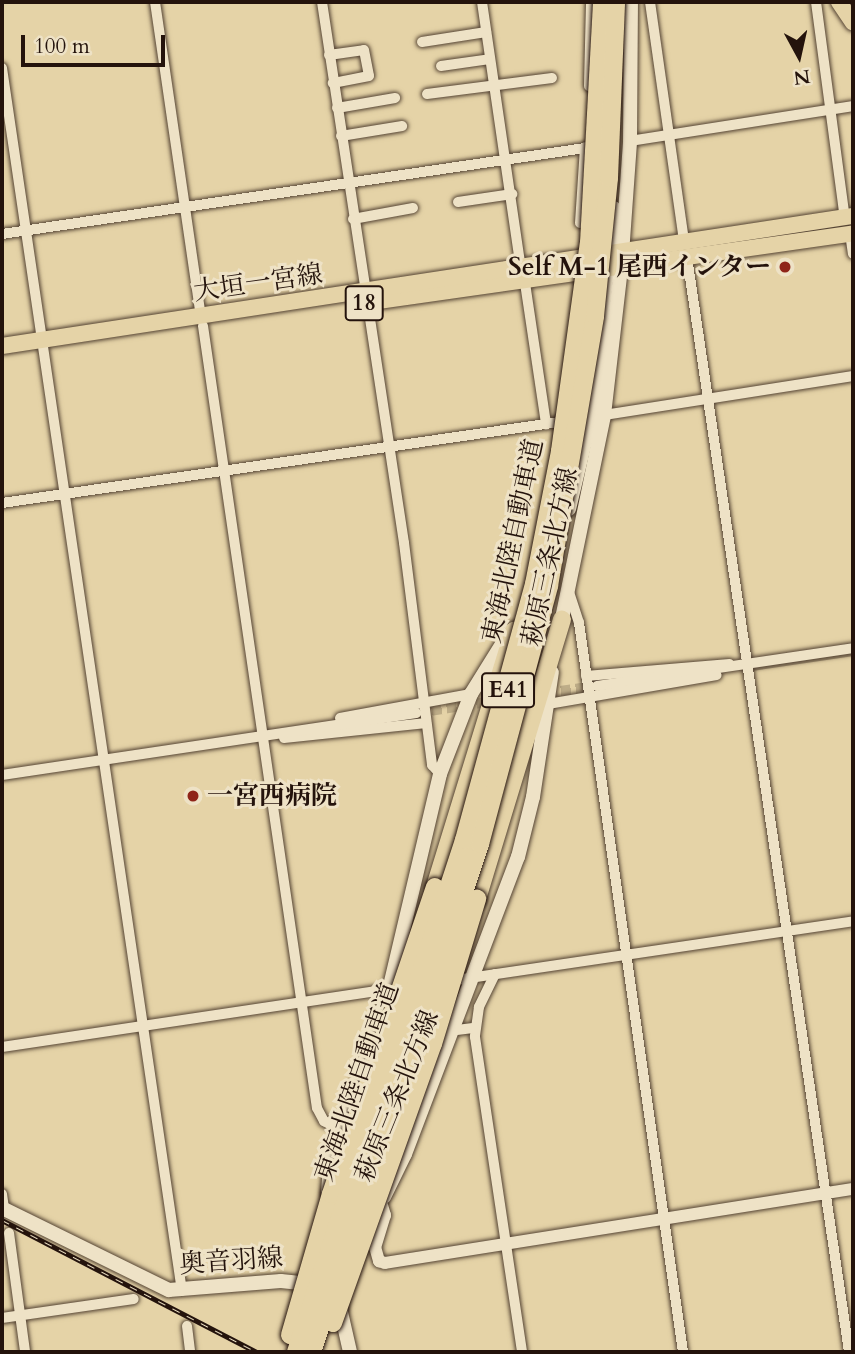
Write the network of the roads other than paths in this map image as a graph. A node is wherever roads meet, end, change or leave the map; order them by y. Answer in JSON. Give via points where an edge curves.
{"nodes":[{"id":1,"x":155,"y":2,"type":"edge"},
{"id":2,"x":336,"y":2,"type":"edge"},
{"id":3,"x":482,"y":2,"type":"edge"},
{"id":4,"x":591,"y":2,"type":"edge"},
{"id":5,"x":602,"y":2,"type":"edge"},
{"id":6,"x":619,"y":2,"type":"edge"},
{"id":7,"x":631,"y":2,"type":"edge"},
{"id":8,"x":650,"y":2,"type":"edge"},
{"id":9,"x":816,"y":2,"type":"edge"},
{"id":10,"x":839,"y":2,"type":"edge"},
{"id":11,"x":322,"y":3,"type":"edge"},
{"id":12,"x":853,"y":23,"type":"edge"},
{"id":13,"x":486,"y":32,"type":"junction"},
{"id":14,"x":422,"y":42,"type":"dead end"},
{"id":15,"x":329,"y":55,"type":"junction"},
{"id":16,"x":490,"y":59,"type":"junction"},
{"id":17,"x":441,"y":66,"type":"dead end"},
{"id":18,"x":2,"y":68,"type":"edge"},
{"id":19,"x":552,"y":78,"type":"dead end"},
{"id":20,"x":333,"y":83,"type":"junction"},
{"id":21,"x":493,"y":86,"type":"junction"},
{"id":22,"x":589,"y":91,"type":"junction"},
{"id":23,"x":618,"y":93,"type":"junction"},
{"id":24,"x":427,"y":94,"type":"dead end"},
{"id":25,"x":395,"y":98,"type":"dead end"},
{"id":26,"x":853,"y":106,"type":"edge"},
{"id":27,"x":337,"y":108,"type":"junction"},
{"id":28,"x":830,"y":110,"type":"junction"},
{"id":29,"x":402,"y":126,"type":"dead end"},
{"id":30,"x":669,"y":135,"type":"junction"},
{"id":31,"x":341,"y":136,"type":"junction"},
{"id":32,"x":630,"y":141,"type":"junction"},
{"id":33,"x":585,"y":148,"type":"junction"},
{"id":34,"x":505,"y":161,"type":"junction"},
{"id":35,"x":348,"y":183,"type":"junction"},
{"id":36,"x":512,"y":194,"type":"junction"},
{"id":37,"x":458,"y":202,"type":"dead end"},
{"id":38,"x":187,"y":207,"type":"junction"},
{"id":39,"x":413,"y":208,"type":"dead end"},
{"id":40,"x":353,"y":219,"type":"junction"},
{"id":41,"x":580,"y":223,"type":"dead end"},
{"id":42,"x":850,"y":225,"type":"edge"},
{"id":43,"x":26,"y":231,"type":"junction"},
{"id":44,"x":2,"y":234,"type":"edge"},
{"id":45,"x":684,"y":241,"type":"junction"},
{"id":46,"x":617,"y":252,"type":"junction"},
{"id":47,"x":853,"y":254,"type":"edge"},
{"id":48,"x":687,"y":257,"type":"junction"},
{"id":49,"x":615,"y":269,"type":"junction"},
{"id":50,"x":523,"y":275,"type":"junction"},
{"id":51,"x":366,"y":297,"type":"junction"},
{"id":52,"x":202,"y":321,"type":"junction"},
{"id":53,"x":42,"y":345,"type":"junction"},
{"id":54,"x":2,"y":346,"type":"edge"},
{"id":55,"x":2,"y":356,"type":"edge"},
{"id":56,"x":853,"y":376,"type":"edge"},
{"id":57,"x":709,"y":400,"type":"junction"},
{"id":58,"x":597,"y":416,"type":"junction"},
{"id":59,"x":546,"y":424,"type":"junction"},
{"id":60,"x":387,"y":447,"type":"junction"},
{"id":61,"x":226,"y":470,"type":"junction"},
{"id":62,"x":65,"y":494,"type":"junction"},
{"id":63,"x":2,"y":503,"type":"edge"},
{"id":64,"x":569,"y":590,"type":"junction"},
{"id":65,"x":519,"y":618,"type":"junction"},
{"id":66,"x":562,"y":620,"type":"junction"},
{"id":67,"x":853,"y":648,"type":"edge"},
{"id":68,"x":747,"y":664,"type":"junction"},
{"id":69,"x":586,"y":676,"type":"junction"},
{"id":70,"x":597,"y":686,"type":"tunnel mouth"},
{"id":71,"x":471,"y":694,"type":"junction"},
{"id":72,"x":589,"y":698,"type":"junction"},
{"id":73,"x":424,"y":700,"type":"junction"},
{"id":74,"x":548,"y":704,"type":"junction"},
{"id":75,"x":416,"y":713,"type":"tunnel mouth"},
{"id":76,"x":426,"y":723,"type":"junction"},
{"id":77,"x":262,"y":737,"type":"junction"},
{"id":78,"x":102,"y":760,"type":"junction"},
{"id":79,"x":440,"y":774,"type":"junction"},
{"id":80,"x":2,"y":775,"type":"edge"},
{"id":81,"x":853,"y":921,"type":"edge"},
{"id":82,"x":786,"y":931,"type":"junction"},
{"id":83,"x":624,"y":955,"type":"junction"},
{"id":84,"x":495,"y":974,"type":"junction"},
{"id":85,"x":472,"y":977,"type":"junction"},
{"id":86,"x":389,"y":990,"type":"junction"},
{"id":87,"x":302,"y":1002,"type":"junction"},
{"id":88,"x":141,"y":1026,"type":"junction"},
{"id":89,"x":475,"y":1028,"type":"junction"},
{"id":90,"x":449,"y":1031,"type":"junction"},
{"id":91,"x":2,"y":1047,"type":"edge"},
{"id":92,"x":342,"y":1131,"type":"junction"},
{"id":93,"x":405,"y":1153,"type":"junction"},
{"id":94,"x":853,"y":1189,"type":"edge"},
{"id":95,"x":824,"y":1193,"type":"junction"},
{"id":96,"x":2,"y":1194,"type":"edge"},
{"id":97,"x":381,"y":1202,"type":"junction"},
{"id":98,"x":3,"y":1209,"type":"edge"},
{"id":99,"x":666,"y":1219,"type":"junction"},
{"id":100,"x":9,"y":1233,"type":"dead end"},
{"id":101,"x":507,"y":1245,"type":"junction"},
{"id":102,"x":325,"y":1288,"type":"junction"},
{"id":103,"x":182,"y":1291,"type":"junction"},
{"id":104,"x":134,"y":1299,"type":"dead end"},
{"id":105,"x":20,"y":1315,"type":"junction"},
{"id":106,"x":2,"y":1318,"type":"edge"},
{"id":107,"x":187,"y":1326,"type":"dead end"},
{"id":108,"x":25,"y":1352,"type":"edge"},
{"id":109,"x":190,"y":1352,"type":"edge"},
{"id":110,"x":285,"y":1352,"type":"edge"},
{"id":111,"x":296,"y":1352,"type":"edge"},
{"id":112,"x":305,"y":1352,"type":"edge"},
{"id":113,"x":312,"y":1352,"type":"edge"},
{"id":114,"x":323,"y":1352,"type":"edge"},
{"id":115,"x":349,"y":1352,"type":"edge"},
{"id":116,"x":522,"y":1352,"type":"edge"},
{"id":117,"x":683,"y":1352,"type":"edge"},
{"id":118,"x":849,"y":1352,"type":"edge"}],
"edges":[{"from":1,"to":38,"type":"street"},
{"from":2,"to":11,"type":"street"},
{"from":3,"to":13,"type":"street"},
{"from":4,"to":22,"type":"street"},
{"from":5,"to":111,"type":"highway","name":"東海北陸自動車道","number":"E41","bridge":true,"via":[[589,243],[560,451],[534,584],[464,840]]},
{"from":6,"to":23,"type":"main road","name":"萩原三条北方線"},
{"from":6,"to":113,"type":"highway","name":"東海北陸自動車道","number":"E41","bridge":true,"via":[[596,304],[549,586],[480,844]]},
{"from":7,"to":32,"type":"main road","name":"萩原三条北方線"},
{"from":8,"to":30,"type":"street"},
{"from":9,"to":28,"type":"street"},
{"from":10,"to":12,"type":"main road"},
{"from":11,"to":15,"type":"street"},
{"from":13,"to":14,"type":"street"},
{"from":13,"to":16,"type":"street"},
{"from":15,"to":20,"type":"street"},
{"from":15,"to":20,"type":"street","via":[[364,50],[369,76]]},
{"from":16,"to":17,"type":"street"},
{"from":16,"to":21,"type":"street"},
{"from":18,"to":43,"type":"street"},
{"from":19,"to":21,"type":"street"},
{"from":20,"to":27,"type":"street"},
{"from":21,"to":24,"type":"street"},
{"from":21,"to":34,"type":"street"},
{"from":22,"to":23,"type":"street"},
{"from":22,"to":33,"type":"street"},
{"from":23,"to":46,"type":"main road","name":"萩原三条北方線"},
{"from":25,"to":27,"type":"street"},
{"from":26,"to":28,"type":"street"},
{"from":27,"to":31,"type":"street"},
{"from":28,"to":30,"type":"street"},
{"from":28,"to":42,"type":"street"},
{"from":29,"to":31,"type":"street"},
{"from":30,"to":32,"type":"street"},
{"from":30,"to":45,"type":"street"},
{"from":31,"to":35,"type":"street"},
{"from":32,"to":46,"type":"main road","name":"萩原三条北方線"},
{"from":33,"to":34,"type":"street"},
{"from":33,"to":41,"type":"street"},
{"from":34,"to":35,"type":"street"},
{"from":34,"to":36,"type":"street"},
{"from":35,"to":38,"type":"street"},
{"from":35,"to":40,"type":"street"},
{"from":36,"to":37,"type":"street"},
{"from":36,"to":50,"type":"street"},
{"from":38,"to":43,"type":"street"},
{"from":38,"to":52,"type":"street"},
{"from":39,"to":40,"type":"street"},
{"from":40,"to":51,"type":"street"},
{"from":42,"to":45,"type":"main road","name":"大垣一宮線","number":"18"},
{"from":42,"to":47,"type":"street"},
{"from":42,"to":48,"type":"main road","name":"大垣一宮線","number":"18"},
{"from":43,"to":44,"type":"street"},
{"from":43,"to":53,"type":"street"},
{"from":45,"to":46,"type":"main road","name":"大垣一宮線","number":"18"},
{"from":46,"to":49,"type":"main road","name":"萩原三条北方線"},
{"from":46,"to":50,"type":"main road","name":"大垣一宮線","number":"18"},
{"from":48,"to":49,"type":"main road","name":"大垣一宮線","number":"18"},
{"from":48,"to":57,"type":"street"},
{"from":49,"to":50,"type":"main road","name":"大垣一宮線","number":"18"},
{"from":49,"to":58,"type":"main road","name":"萩原三条北方線"},
{"from":50,"to":51,"type":"main road","name":"大垣一宮線","number":"18"},
{"from":50,"to":59,"type":"street"},
{"from":51,"to":52,"type":"main road","name":"大垣一宮線","number":"18"},
{"from":51,"to":60,"type":"street"},
{"from":52,"to":53,"type":"main road","name":"大垣一宮線","number":"18"},
{"from":52,"to":61,"type":"street"},
{"from":53,"to":54,"type":"main road","name":"大垣一宮線","number":"18"},
{"from":53,"to":55,"type":"main road","name":"大垣一宮線","number":"18"},
{"from":53,"to":62,"type":"street"},
{"from":56,"to":57,"type":"street"},
{"from":57,"to":58,"type":"street"},
{"from":57,"to":68,"type":"street"},
{"from":58,"to":59,"type":"street"},
{"from":58,"to":64,"type":"main road","name":"萩原三条北方線"},
{"from":58,"to":65,"type":"main road","name":"萩原三条北方線","via":[[568,511]]},
{"from":59,"to":60,"type":"street"},
{"from":60,"to":61,"type":"street"},
{"from":60,"to":73,"type":"street"},
{"from":61,"to":62,"type":"street"},
{"from":61,"to":77,"type":"street"},
{"from":62,"to":63,"type":"street"},
{"from":62,"to":78,"type":"street"},
{"from":64,"to":66,"type":"main road","name":"萩原三条北方線"},
{"from":64,"to":69,"type":"street"},
{"from":65,"to":71,"type":"main road","name":"萩原三条北方線"},
{"from":65,"to":110,"type":"highway","bridge":true,"via":[[328,1205]]},
{"from":66,"to":74,"type":"main road","name":"萩原三条北方線"},
{"from":66,"to":114,"type":"highway","bridge":true,"via":[[433,1044]]},
{"from":67,"to":68,"type":"street"},
{"from":68,"to":69,"type":"street"},
{"from":68,"to":70,"type":"street"},
{"from":68,"to":72,"type":"street","via":[[701,681]]},
{"from":68,"to":82,"type":"street"},
{"from":69,"to":72,"type":"street"},
{"from":71,"to":73,"type":"street"},
{"from":71,"to":79,"type":"main road","name":"萩原三条北方線"},
{"from":72,"to":74,"type":"street"},
{"from":72,"to":83,"type":"street"},
{"from":73,"to":76,"type":"street"},
{"from":73,"to":77,"type":"street"},
{"from":74,"to":85,"type":"main road","name":"萩原三条北方線","via":[[518,857]]},
{"from":75,"to":77,"type":"street"},
{"from":76,"to":77,"type":"street","via":[[306,739]]},
{"from":76,"to":79,"type":"street","via":[[432,765]]},
{"from":77,"to":78,"type":"street"},
{"from":77,"to":87,"type":"street"},
{"from":78,"to":80,"type":"street"},
{"from":78,"to":88,"type":"street"},
{"from":79,"to":86,"type":"main road","name":"萩原三条北方線"},
{"from":81,"to":82,"type":"street"},
{"from":82,"to":83,"type":"street"},
{"from":82,"to":95,"type":"street"},
{"from":83,"to":84,"type":"street"},
{"from":83,"to":99,"type":"street"},
{"from":84,"to":85,"type":"street"},
{"from":84,"to":89,"type":"street"},
{"from":85,"to":86,"type":"street"},
{"from":85,"to":90,"type":"main road","name":"萩原三条北方線"},
{"from":86,"to":87,"type":"street"},
{"from":86,"to":92,"type":"main road","name":"萩原三条北方線"},
{"from":87,"to":88,"type":"street"},
{"from":87,"to":92,"type":"street","via":[[317,1108],[324,1121]]},
{"from":88,"to":91,"type":"street"},
{"from":88,"to":103,"type":"street"},
{"from":89,"to":90,"type":"street"},
{"from":89,"to":101,"type":"street"},
{"from":90,"to":93,"type":"main road","name":"萩原三条北方線"},
{"from":92,"to":93,"type":"street"},
{"from":92,"to":102,"type":"main road","name":"萩原三条北方線","via":[[327,1179],[331,1249]]},
{"from":93,"to":97,"type":"main road","name":"萩原三条北方線"},
{"from":94,"to":95,"type":"street"},
{"from":95,"to":99,"type":"street"},
{"from":95,"to":118,"type":"street"},
{"from":96,"to":98,"type":"street"},
{"from":97,"to":101,"type":"street","via":[[385,1215],[375,1247],[382,1262]]},
{"from":97,"to":102,"type":"main road","name":"萩原三条北方線"},
{"from":98,"to":103,"type":"main road","name":"奥音羽線","via":[[149,1282]]},
{"from":99,"to":101,"type":"street"},
{"from":99,"to":117,"type":"street"},
{"from":100,"to":105,"type":"street"},
{"from":101,"to":116,"type":"street"},
{"from":102,"to":103,"type":"main road","name":"奥音羽線","via":[[281,1281]]},
{"from":102,"to":112,"type":"main road","name":"萩原三条北方線"},
{"from":102,"to":115,"type":"main road","via":[[342,1304]]},
{"from":104,"to":105,"type":"street"},
{"from":105,"to":106,"type":"street"},
{"from":105,"to":108,"type":"street"},
{"from":107,"to":109,"type":"street"}]}
